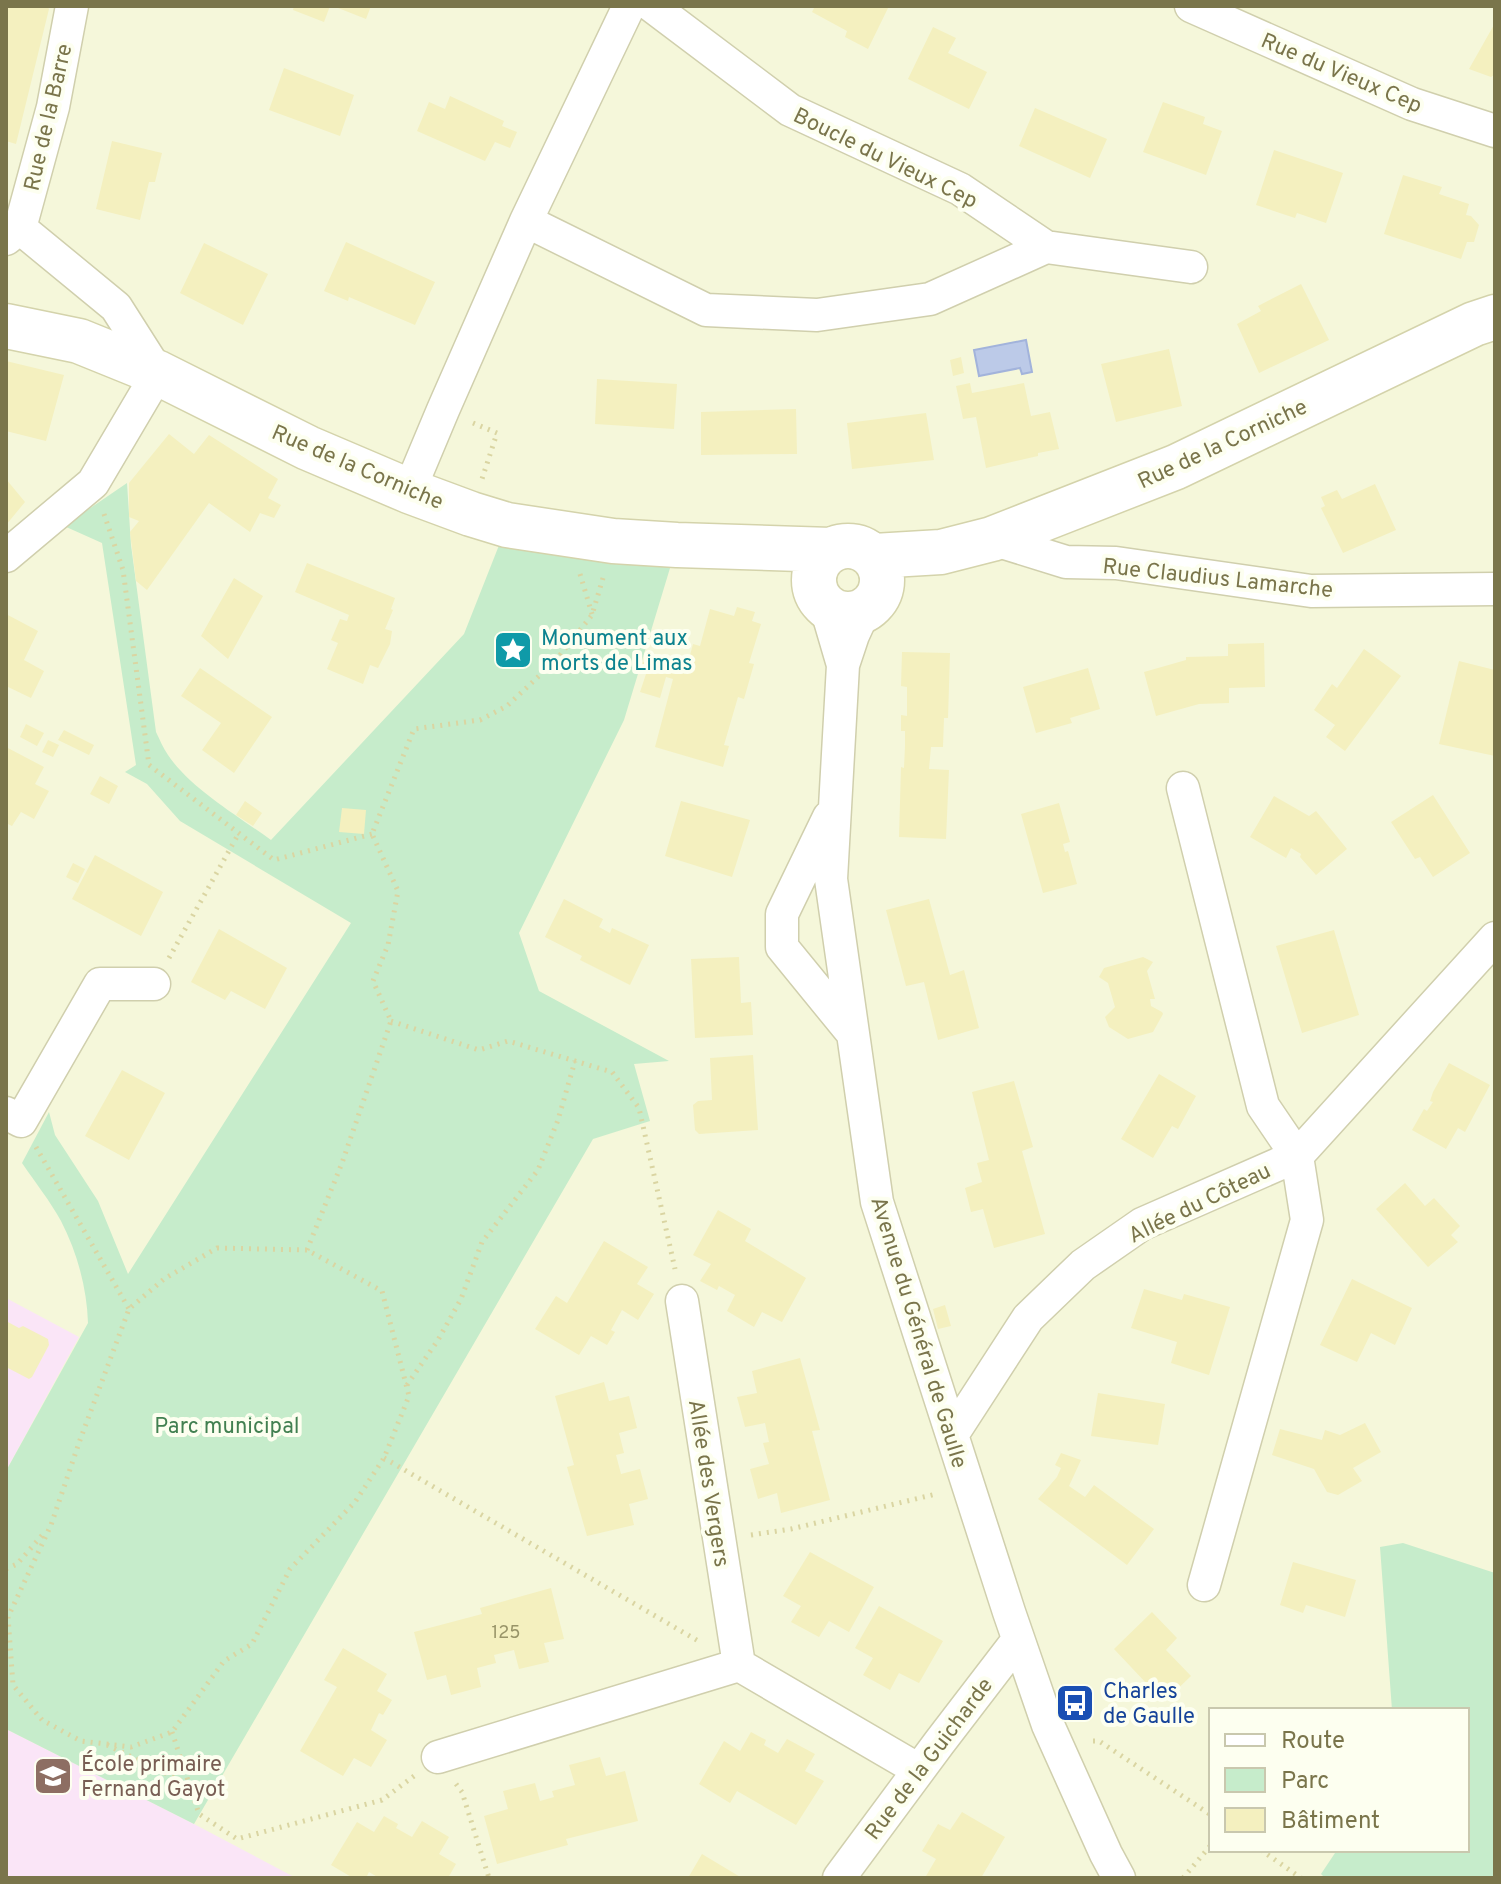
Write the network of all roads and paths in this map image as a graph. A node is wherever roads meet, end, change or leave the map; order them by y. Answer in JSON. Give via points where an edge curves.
{"nodes":[{"id":1,"x":72,"y":6,"type":"edge"},
{"id":2,"x":629,"y":6,"type":"edge"},
{"id":3,"x":652,"y":6,"type":"edge"},
{"id":4,"x":1191,"y":6,"type":"edge"},
{"id":5,"x":1495,"y":131,"type":"edge"},
{"id":6,"x":526,"y":221,"type":"junction"},
{"id":7,"x":13,"y":234,"type":"edge"},
{"id":8,"x":1046,"y":247,"type":"junction"},
{"id":9,"x":1191,"y":267,"type":"dead end"},
{"id":10,"x":1495,"y":317,"type":"edge"},
{"id":11,"x":6,"y":326,"type":"edge"},
{"id":12,"x":158,"y":373,"type":"junction"},
{"id":13,"x":443,"y":410,"type":"junction"},
{"id":14,"x":93,"y":483,"type":"junction"},
{"id":15,"x":409,"y":491,"type":"junction"},
{"id":16,"x":471,"y":514,"type":"junction"},
{"id":17,"x":992,"y":539,"type":"junction"},
{"id":18,"x":613,"y":541,"type":"junction"},
{"id":19,"x":6,"y":556,"type":"edge"},
{"id":20,"x":848,"y":584,"type":"junction"},
{"id":21,"x":1495,"y":589,"type":"edge"},
{"id":22,"x":1183,"y":788,"type":"dead end"},
{"id":23,"x":836,"y":803,"type":"junction"},
{"id":24,"x":239,"y":833,"type":"junction"},
{"id":25,"x":372,"y":834,"type":"junction"},
{"id":26,"x":1495,"y":938,"type":"edge"},
{"id":27,"x":159,"y":975,"type":"joint"},
{"id":28,"x":391,"y":1021,"type":"junction"},
{"id":29,"x":853,"y":1034,"type":"junction"},
{"id":30,"x":575,"y":1061,"type":"junction"},
{"id":31,"x":13,"y":1117,"type":"edge"},
{"id":32,"x":1297,"y":1156,"type":"junction"},
{"id":33,"x":307,"y":1250,"type":"junction"},
{"id":34,"x":682,"y":1301,"type":"joint"},
{"id":35,"x":129,"y":1309,"type":"junction"},
{"id":36,"x":407,"y":1385,"type":"junction"},
{"id":37,"x":952,"y":1435,"type":"junction"},
{"id":38,"x":384,"y":1458,"type":"junction"},
{"id":39,"x":968,"y":1485,"type":"junction"},
{"id":40,"x":51,"y":1525,"type":"junction"},
{"id":41,"x":719,"y":1540,"type":"junction"},
{"id":42,"x":6,"y":1569,"type":"edge"},
{"id":43,"x":1204,"y":1585,"type":"dead end"},
{"id":44,"x":1018,"y":1640,"type":"junction"},
{"id":45,"x":739,"y":1665,"type":"junction"},
{"id":46,"x":172,"y":1732,"type":"junction"},
{"id":47,"x":1052,"y":1737,"type":"junction"},
{"id":48,"x":102,"y":1743,"type":"junction"},
{"id":49,"x":438,"y":1757,"type":"junction"},
{"id":50,"x":919,"y":1770,"type":"junction"},
{"id":51,"x":189,"y":1785,"type":"junction"},
{"id":52,"x":1209,"y":1814,"type":"edge"},
{"id":53,"x":1209,"y":1847,"type":"edge"},
{"id":54,"x":1264,"y":1852,"type":"edge"},
{"id":55,"x":489,"y":1878,"type":"edge"},
{"id":56,"x":839,"y":1878,"type":"edge"},
{"id":57,"x":1119,"y":1878,"type":"edge"},
{"id":58,"x":1183,"y":1878,"type":"edge"},
{"id":59,"x":1301,"y":1878,"type":"edge"}],
"edges":[{"from":1,"to":7,"type":"street","name":"Rue de la Barre","via":[[53,107]]},
{"from":2,"to":6,"type":"street"},
{"from":3,"to":8,"type":"street","name":"Boucle du Vieux Cep","via":[[790,110],[960,189]]},
{"from":4,"to":5,"type":"street","name":"Rue du Vieux Cep","via":[[1412,104]]},
{"from":6,"to":8,"type":"street","via":[[706,310],[817,315],[930,299]]},
{"from":6,"to":13,"type":"street"},
{"from":7,"to":12,"type":"street","name":"Rue de la Barre","via":[[116,307]]},
{"from":8,"to":9,"type":"street","name":"Boucle du Vieux Cep"},
{"from":10,"to":17,"type":"main road","name":"Rue de la Corniche","via":[[1176,467]]},
{"from":11,"to":12,"type":"main road","name":"Rue de la Corniche","via":[[79,341]]},
{"from":12,"to":14,"type":"street"},
{"from":12,"to":15,"type":"main road","name":"Rue de la Corniche","via":[[308,448]]},
{"from":13,"to":15,"type":"street"},
{"from":13,"to":16,"type":"path","via":[[497,433]]},
{"from":14,"to":19,"type":"street"},
{"from":14,"to":24,"type":"path","via":[[123,570],[149,765]]},
{"from":15,"to":16,"type":"main road","name":"Rue de la Corniche"},
{"from":16,"to":18,"type":"main road","name":"Rue de la Corniche","via":[[507,525]]},
{"from":17,"to":20,"type":"main road","name":"Rue de la Corniche"},
{"from":17,"to":21,"type":"street","name":"Rue Claudius Lamarche","via":[[1066,562],[1116,563],[1311,591]]},
{"from":18,"to":20,"type":"main road","name":"Rue de la Corniche","via":[[726,547]]},
{"from":18,"to":25,"type":"path","via":[[592,615],[517,697],[480,720],[414,729]]},
{"from":20,"to":23,"type":"street","name":"Avenue du Général de Gaulle"},
{"from":22,"to":32,"type":"street","name":"Allée du Côteau","via":[[1263,1106]]},
{"from":23,"to":29,"type":"street","name":"Avenue du Général de Gaulle","via":[[831,879]]},
{"from":23,"to":29,"type":"street","via":[[782,914],[782,947]]},
{"from":24,"to":25,"type":"path","via":[[274,860]]},
{"from":24,"to":27,"type":"path"},
{"from":25,"to":28,"type":"path","via":[[398,891],[388,945],[373,981]]},
{"from":26,"to":32,"type":"street","name":"Allée du Côteau"},
{"from":27,"to":31,"type":"street","via":[[100,984]]},
{"from":28,"to":30,"type":"path","via":[[479,1050],[508,1041]]},
{"from":28,"to":33,"type":"path"},
{"from":29,"to":37,"type":"street","name":"Avenue du Général de Gaulle","via":[[877,1202]]},
{"from":30,"to":34,"type":"path","via":[[612,1072],[639,1108]]},
{"from":30,"to":36,"type":"path","via":[[538,1170],[482,1242],[461,1299]]},
{"from":31,"to":35,"type":"path"},
{"from":32,"to":37,"type":"street","name":"Allée du Côteau","via":[[1142,1224],[1083,1265],[1028,1318]]},
{"from":32,"to":43,"type":"street","name":"Allée du Côteau","via":[[1307,1220]]},
{"from":33,"to":35,"type":"path","via":[[217,1248],[164,1279]]},
{"from":33,"to":36,"type":"path","via":[[382,1291]]},
{"from":34,"to":41,"type":"street","name":"Allée des Vergers"},
{"from":35,"to":40,"type":"path"},
{"from":36,"to":38,"type":"path","via":[[409,1396]]},
{"from":37,"to":39,"type":"street","name":"Avenue du Général de Gaulle"},
{"from":38,"to":45,"type":"path"},
{"from":38,"to":46,"type":"path","via":[[355,1502],[290,1569],[252,1644],[224,1661]]},
{"from":39,"to":41,"type":"path","via":[[791,1529]]},
{"from":39,"to":44,"type":"street","name":"Avenue du Général de Gaulle"},
{"from":40,"to":42,"type":"path","via":[[17,1564]]},
{"from":40,"to":48,"type":"path","via":[[8,1617],[13,1685],[42,1720],[81,1741]]},
{"from":41,"to":45,"type":"street","name":"Allée des Vergers"},
{"from":44,"to":47,"type":"street","name":"Avenue du Général de Gaulle"},
{"from":44,"to":50,"type":"street","name":"Rue de la Guicharde"},
{"from":45,"to":49,"type":"street"},
{"from":45,"to":50,"type":"street"},
{"from":46,"to":48,"type":"path","via":[[131,1747]]},
{"from":46,"to":51,"type":"path"},
{"from":47,"to":52,"type":"path","via":[[1099,1741]]},
{"from":47,"to":57,"type":"street","name":"Avenue du Général de Gaulle"},
{"from":48,"to":51,"type":"path"},
{"from":49,"to":51,"type":"path","via":[[382,1800],[237,1839],[199,1814]]},
{"from":49,"to":55,"type":"path","via":[[462,1792]]},
{"from":50,"to":56,"type":"street","name":"Rue de la Guicharde"},
{"from":53,"to":58,"type":"path"},
{"from":54,"to":59,"type":"path"}]}
